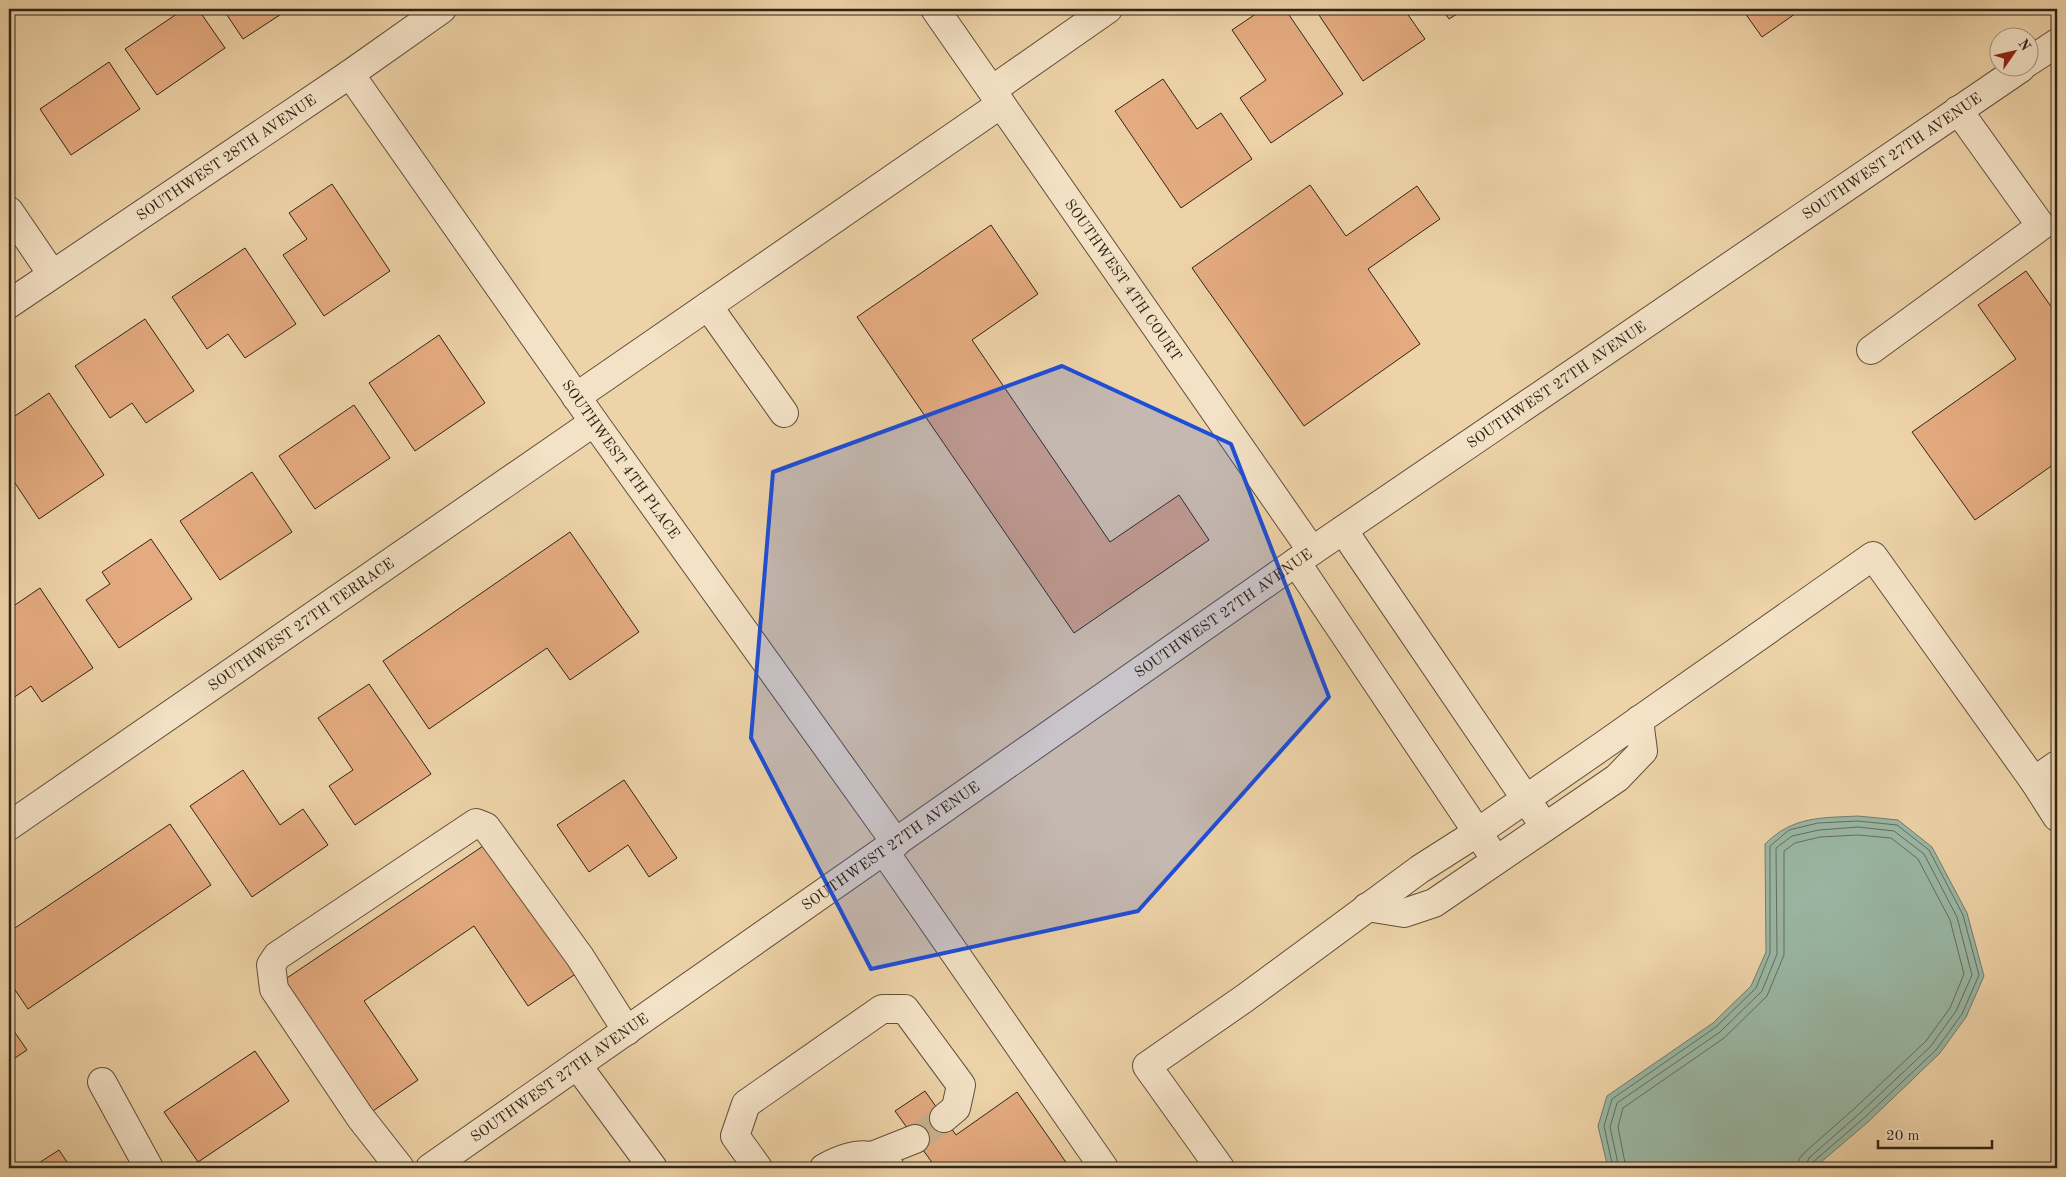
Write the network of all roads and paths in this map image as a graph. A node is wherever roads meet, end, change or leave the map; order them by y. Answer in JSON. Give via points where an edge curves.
{"nodes":[{"id":1,"x":442,"y":9,"type":"edge"},
{"id":2,"x":935,"y":9,"type":"edge"},
{"id":3,"x":1108,"y":9,"type":"edge"},
{"id":4,"x":2057,"y":42,"type":"edge"},
{"id":5,"x":2038,"y":55,"type":"edge"},
{"id":6,"x":350,"y":74,"type":"junction"},
{"id":7,"x":2006,"y":78,"type":"edge"},
{"id":8,"x":997,"y":97,"type":"junction"},
{"id":9,"x":1958,"y":110,"type":"junction"},
{"id":10,"x":9,"y":211,"type":"edge"},
{"id":11,"x":2049,"y":230,"type":"edge"},
{"id":12,"x":52,"y":274,"type":"junction"},
{"id":13,"x":9,"y":304,"type":"edge"},
{"id":14,"x":708,"y":306,"type":"junction"},
{"id":15,"x":1871,"y":350,"type":"dead end"},
{"id":16,"x":576,"y":397,"type":"junction"},
{"id":17,"x":784,"y":413,"type":"dead end"},
{"id":18,"x":594,"y":422,"type":"junction"},
{"id":19,"x":1343,"y":530,"type":"junction"},
{"id":20,"x":1304,"y":557,"type":"junction"},
{"id":21,"x":1640,"y":720,"type":"junction"},
{"id":22,"x":2057,"y":765,"type":"edge"},
{"id":23,"x":2034,"y":781,"type":"junction"},
{"id":24,"x":1526,"y":799,"type":"junction"},
{"id":25,"x":2057,"y":817,"type":"edge"},
{"id":26,"x":9,"y":826,"type":"edge"},
{"id":27,"x":1545,"y":827,"type":"junction"},
{"id":28,"x":1478,"y":832,"type":"junction"},
{"id":29,"x":890,"y":847,"type":"junction"},
{"id":30,"x":1496,"y":860,"type":"junction"},
{"id":31,"x":1367,"y":907,"type":"junction"},
{"id":32,"x":627,"y":1031,"type":"junction"},
{"id":33,"x":577,"y":1065,"type":"junction"},
{"id":34,"x":102,"y":1082,"type":"dead end"},
{"id":35,"x":944,"y":1118,"type":"tunnel mouth"},
{"id":36,"x":915,"y":1139,"type":"tunnel mouth"},
{"id":37,"x":460,"y":1160,"type":"edge"},
{"id":38,"x":881,"y":1162,"type":"edge"},
{"id":39,"x":149,"y":1168,"type":"edge"},
{"id":40,"x":400,"y":1168,"type":"edge"},
{"id":41,"x":430,"y":1168,"type":"edge"},
{"id":42,"x":653,"y":1168,"type":"edge"},
{"id":43,"x":758,"y":1168,"type":"edge"},
{"id":44,"x":824,"y":1168,"type":"edge"},
{"id":45,"x":1104,"y":1168,"type":"edge"},
{"id":46,"x":1220,"y":1168,"type":"edge"}],
"edges":[{"from":1,"to":6,"type":"street","name":"SOUTHWEST 28TH AVENUE"},
{"from":2,"to":8,"type":"street","name":"SOUTHWEST 4TH COURT"},
{"from":3,"to":8,"type":"street"},
{"from":4,"to":5,"type":"street"},
{"from":6,"to":12,"type":"street","name":"SOUTHWEST 28TH AVENUE"},
{"from":6,"to":16,"type":"street","name":"SOUTHWEST 4TH PLACE"},
{"from":7,"to":9,"type":"street","name":"SOUTHWEST 27TH AVENUE"},
{"from":8,"to":14,"type":"street"},
{"from":8,"to":20,"type":"street","name":"SOUTHWEST 4TH COURT"},
{"from":9,"to":11,"type":"street"},
{"from":9,"to":19,"type":"street","name":"SOUTHWEST 27TH AVENUE"},
{"from":10,"to":12,"type":"street"},
{"from":11,"to":15,"type":"street"},
{"from":12,"to":13,"type":"street","name":"SOUTHWEST 28TH AVENUE"},
{"from":14,"to":16,"type":"street"},
{"from":14,"to":17,"type":"street"},
{"from":16,"to":18,"type":"street","name":"SOUTHWEST 4TH PLACE"},
{"from":18,"to":26,"type":"street","name":"SOUTHWEST 27TH TERRACE"},
{"from":18,"to":29,"type":"street","name":"SOUTHWEST 4TH PLACE"},
{"from":19,"to":20,"type":"street","name":"SOUTHWEST 27TH AVENUE"},
{"from":19,"to":24,"type":"street"},
{"from":20,"to":28,"type":"street","name":"SOUTHWEST 4TH COURT"},
{"from":20,"to":29,"type":"street","name":"SOUTHWEST 27TH AVENUE"},
{"from":21,"to":23,"type":"street","via":[[1874,556]]},
{"from":21,"to":24,"type":"street"},
{"from":21,"to":27,"type":"street","via":[[1643,751],[1617,778]]},
{"from":22,"to":23,"type":"street"},
{"from":23,"to":25,"type":"street"},
{"from":24,"to":27,"type":"street"},
{"from":24,"to":28,"type":"street"},
{"from":27,"to":30,"type":"street"},
{"from":28,"to":30,"type":"street","name":"SOUTHWEST 4TH COURT"},
{"from":28,"to":31,"type":"street"},
{"from":29,"to":32,"type":"street","name":"SOUTHWEST 27TH AVENUE"},
{"from":29,"to":45,"type":"street","name":"SOUTHWEST 4TH PLACE"},
{"from":30,"to":31,"type":"street","via":[[1434,903],[1404,913]]},
{"from":31,"to":46,"type":"street","via":[[1147,1066]]},
{"from":32,"to":33,"type":"street","name":"SOUTHWEST 27TH AVENUE"},
{"from":32,"to":40,"type":"street","via":[[569,942],[486,827],[476,823],[278,956],[271,966],[274,989],[360,1117]]},
{"from":33,"to":37,"type":"street","name":"SOUTHWEST 27TH AVENUE"},
{"from":33,"to":42,"type":"street"},
{"from":34,"to":39,"type":"street"},
{"from":35,"to":43,"type":"street","via":[[956,1108],[961,1085],[905,1008],[882,1009],[746,1104],[735,1136]]},
{"from":36,"to":38,"type":"street"},
{"from":37,"to":41,"type":"street","name":"SOUTHWEST 27TH AVENUE"},
{"from":38,"to":44,"type":"street","via":[[856,1156]]}]}
